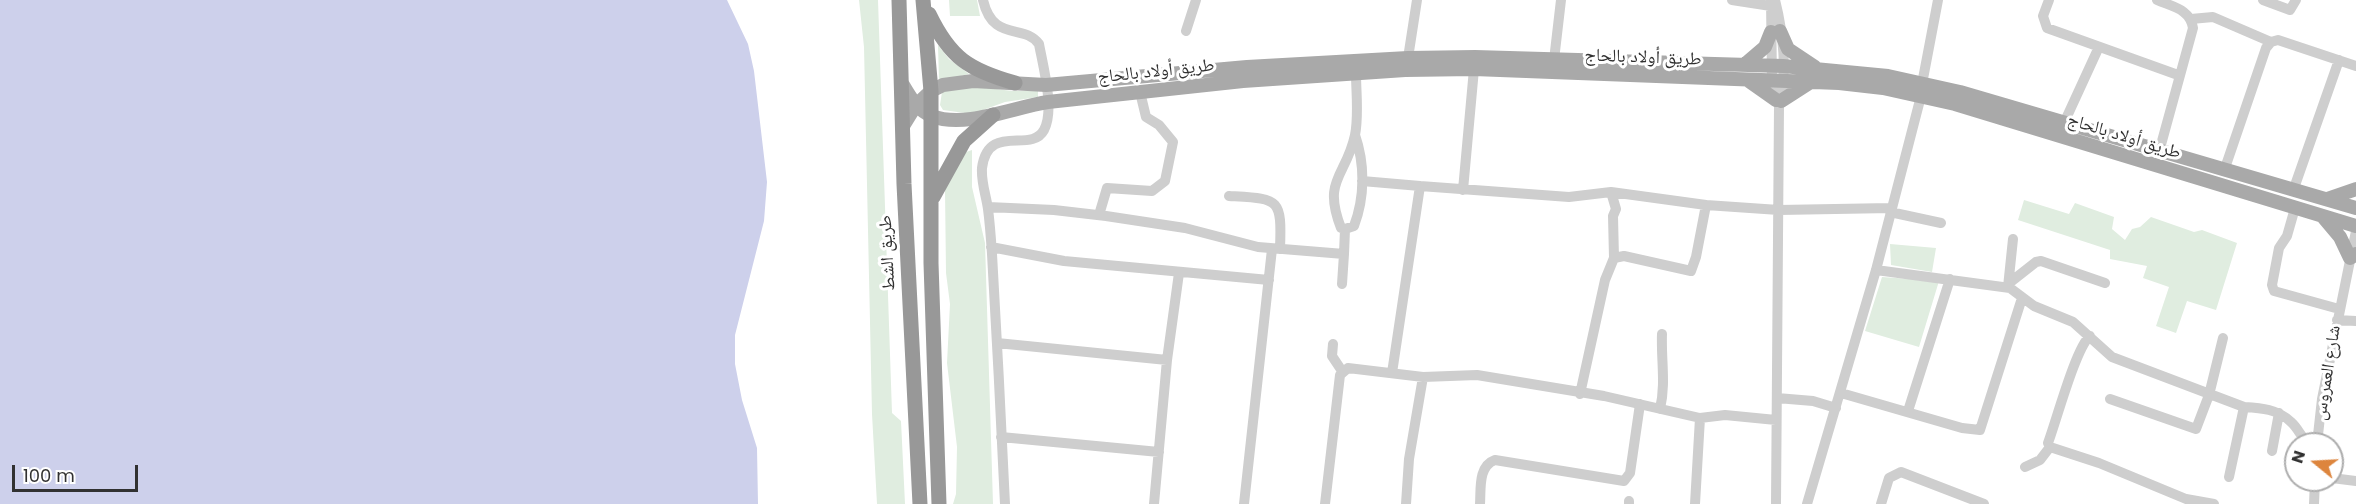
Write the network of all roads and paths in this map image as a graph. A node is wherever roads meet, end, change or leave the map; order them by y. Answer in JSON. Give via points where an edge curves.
{"nodes":[{"id":1,"x":899,"y":0,"type":"edge"},
{"id":2,"x":983,"y":0,"type":"edge"},
{"id":3,"x":1196,"y":0,"type":"edge"},
{"id":4,"x":1417,"y":0,"type":"edge"},
{"id":5,"x":1561,"y":0,"type":"edge"},
{"id":6,"x":1732,"y":0,"type":"edge"},
{"id":7,"x":1938,"y":0,"type":"edge"},
{"id":8,"x":2049,"y":0,"type":"edge"},
{"id":9,"x":2157,"y":0,"type":"edge"},
{"id":10,"x":2263,"y":0,"type":"edge"},
{"id":11,"x":2296,"y":0,"type":"edge"},
{"id":12,"x":924,"y":1,"type":"edge"},
{"id":13,"x":1772,"y":2,"type":"edge"},
{"id":14,"x":2192,"y":19,"type":"junction"},
{"id":15,"x":1186,"y":32,"type":"dead end"},
{"id":16,"x":1775,"y":32,"type":"junction"},
{"id":17,"x":2271,"y":42,"type":"junction"},
{"id":18,"x":2098,"y":49,"type":"junction"},
{"id":19,"x":1408,"y":58,"type":"junction"},
{"id":20,"x":1554,"y":60,"type":"junction"},
{"id":21,"x":2339,"y":60,"type":"junction"},
{"id":22,"x":1744,"y":65,"type":"junction"},
{"id":23,"x":1778,"y":66,"type":"junction"},
{"id":24,"x":2356,"y":66,"type":"edge"},
{"id":25,"x":1474,"y":69,"type":"junction"},
{"id":26,"x":1356,"y":73,"type":"junction"},
{"id":27,"x":1815,"y":75,"type":"junction"},
{"id":28,"x":2178,"y":75,"type":"junction"},
{"id":29,"x":1749,"y":81,"type":"junction"},
{"id":30,"x":1777,"y":81,"type":"junction"},
{"id":31,"x":1015,"y":83,"type":"junction"},
{"id":32,"x":1046,"y":85,"type":"junction"},
{"id":33,"x":903,"y":86,"type":"junction"},
{"id":34,"x":1921,"y":90,"type":"junction"},
{"id":35,"x":931,"y":91,"type":"junction"},
{"id":36,"x":1140,"y":92,"type":"junction"},
{"id":37,"x":1048,"y":102,"type":"junction"},
{"id":38,"x":1778,"y":102,"type":"junction"},
{"id":39,"x":916,"y":105,"type":"junction"},
{"id":40,"x":993,"y":114,"type":"junction"},
{"id":41,"x":931,"y":116,"type":"junction"},
{"id":42,"x":2064,"y":123,"type":"junction"},
{"id":43,"x":903,"y":126,"type":"junction"},
{"id":44,"x":1355,"y":135,"type":"junction"},
{"id":45,"x":2159,"y":152,"type":"junction"},
{"id":46,"x":2224,"y":171,"type":"junction"},
{"id":47,"x":1362,"y":181,"type":"junction"},
{"id":48,"x":1420,"y":186,"type":"junction"},
{"id":49,"x":2356,"y":189,"type":"edge"},
{"id":50,"x":1463,"y":190,"type":"junction"},
{"id":51,"x":2293,"y":191,"type":"junction"},
{"id":52,"x":1611,"y":192,"type":"junction"},
{"id":53,"x":1229,"y":196,"type":"dead end"},
{"id":54,"x":2326,"y":200,"type":"junction"},
{"id":55,"x":930,"y":202,"type":"junction"},
{"id":56,"x":1706,"y":205,"type":"junction"},
{"id":57,"x":988,"y":207,"type":"junction"},
{"id":58,"x":2295,"y":208,"type":"junction"},
{"id":59,"x":2356,"y":208,"type":"edge"},
{"id":60,"x":1779,"y":210,"type":"junction"},
{"id":61,"x":1890,"y":210,"type":"junction"},
{"id":62,"x":1099,"y":215,"type":"junction"},
{"id":63,"x":2322,"y":216,"type":"junction"},
{"id":64,"x":1941,"y":223,"type":"dead end"},
{"id":65,"x":2356,"y":226,"type":"edge"},
{"id":66,"x":1345,"y":229,"type":"junction"},
{"id":67,"x":2356,"y":231,"type":"edge"},
{"id":68,"x":2013,"y":239,"type":"dead end"},
{"id":69,"x":991,"y":247,"type":"junction"},
{"id":70,"x":1276,"y":249,"type":"junction"},
{"id":71,"x":1344,"y":254,"type":"junction"},
{"id":72,"x":2353,"y":256,"type":"edge"},
{"id":73,"x":1614,"y":258,"type":"junction"},
{"id":74,"x":1876,"y":270,"type":"junction"},
{"id":75,"x":1179,"y":273,"type":"junction"},
{"id":76,"x":1950,"y":279,"type":"junction"},
{"id":77,"x":1269,"y":280,"type":"junction"},
{"id":78,"x":2105,"y":283,"type":"dead end"},
{"id":79,"x":1342,"y":284,"type":"dead end"},
{"id":80,"x":2008,"y":286,"type":"junction"},
{"id":81,"x":2022,"y":298,"type":"junction"},
{"id":82,"x":2338,"y":314,"type":"junction"},
{"id":83,"x":2356,"y":321,"type":"edge"},
{"id":84,"x":1662,"y":334,"type":"dead end"},
{"id":85,"x":2090,"y":336,"type":"junction"},
{"id":86,"x":2223,"y":338,"type":"dead end"},
{"id":87,"x":997,"y":343,"type":"junction"},
{"id":88,"x":1333,"y":344,"type":"dead end"},
{"id":89,"x":1167,"y":360,"type":"junction"},
{"id":90,"x":1342,"y":371,"type":"junction"},
{"id":91,"x":1392,"y":374,"type":"junction"},
{"id":92,"x":1423,"y":377,"type":"junction"},
{"id":93,"x":1841,"y":393,"type":"junction"},
{"id":94,"x":1580,"y":394,"type":"junction"},
{"id":95,"x":2209,"y":395,"type":"junction"},
{"id":96,"x":1777,"y":398,"type":"junction"},
{"id":97,"x":2110,"y":399,"type":"dead end"},
{"id":98,"x":1640,"y":404,"type":"junction"},
{"id":99,"x":2244,"y":407,"type":"junction"},
{"id":100,"x":1836,"y":408,"type":"junction"},
{"id":101,"x":1660,"y":409,"type":"junction"},
{"id":102,"x":1908,"y":411,"type":"junction"},
{"id":103,"x":2279,"y":413,"type":"junction"},
{"id":104,"x":1700,"y":418,"type":"junction"},
{"id":105,"x":1776,"y":420,"type":"junction"},
{"id":106,"x":2297,"y":432,"type":"edge"},
{"id":107,"x":2318,"y":432,"type":"edge"},
{"id":108,"x":1002,"y":437,"type":"junction"},
{"id":109,"x":2050,"y":447,"type":"junction"},
{"id":110,"x":2272,"y":451,"type":"dead end"},
{"id":111,"x":1159,"y":452,"type":"junction"},
{"id":112,"x":2025,"y":467,"type":"dead end"},
{"id":113,"x":2229,"y":477,"type":"dead end"},
{"id":114,"x":2186,"y":501,"type":"edge"},
{"id":115,"x":920,"y":504,"type":"edge"},
{"id":116,"x":939,"y":504,"type":"edge"},
{"id":117,"x":1005,"y":504,"type":"edge"},
{"id":118,"x":1154,"y":504,"type":"edge"},
{"id":119,"x":1244,"y":504,"type":"edge"},
{"id":120,"x":1325,"y":504,"type":"edge"},
{"id":121,"x":1406,"y":504,"type":"edge"},
{"id":122,"x":1480,"y":504,"type":"edge"},
{"id":123,"x":1695,"y":504,"type":"edge"},
{"id":124,"x":1776,"y":504,"type":"edge"},
{"id":125,"x":1808,"y":504,"type":"edge"},
{"id":126,"x":1881,"y":504,"type":"edge"},
{"id":127,"x":1984,"y":504,"type":"edge"},
{"id":128,"x":2214,"y":504,"type":"edge"}],
"edges":[{"from":1,"to":33,"type":"highway","name":"طريق الشط"},
{"from":2,"to":32,"type":"street","via":[[998,26],[1036,40]]},
{"from":3,"to":15,"type":"street"},
{"from":4,"to":19,"type":"street"},
{"from":5,"to":20,"type":"street"},
{"from":6,"to":13,"type":"street"},
{"from":7,"to":34,"type":"street"},
{"from":8,"to":18,"type":"street","via":[[2043,16],[2047,28]]},
{"from":9,"to":14,"type":"street","via":[[2186,12]]},
{"from":10,"to":11,"type":"street","via":[[2290,10]]},
{"from":12,"to":31,"type":"highway","via":[[939,36],[958,59],[978,72]]},
{"from":12,"to":35,"type":"highway"},
{"from":13,"to":16,"type":"street"},
{"from":14,"to":17,"type":"street","via":[[2213,17]]},
{"from":14,"to":28,"type":"street","via":[[2193,28]]},
{"from":16,"to":22,"type":"main road"},
{"from":16,"to":23,"type":"street"},
{"from":16,"to":27,"type":"main road"},
{"from":17,"to":21,"type":"street","via":[[2278,40]]},
{"from":17,"to":46,"type":"street"},
{"from":18,"to":28,"type":"street"},
{"from":18,"to":42,"type":"street"},
{"from":19,"to":20,"type":"main road","name":"طريق أولاد بالحاج"},
{"from":19,"to":32,"type":"main road","name":"طريق أولاد بالحاج"},
{"from":20,"to":22,"type":"main road","name":"طريق أولاد بالحاج"},
{"from":21,"to":24,"type":"street"},
{"from":21,"to":51,"type":"street"},
{"from":22,"to":23,"type":"main road","name":"طريق أولاد بالحاج"},
{"from":23,"to":27,"type":"main road","name":"طريق أولاد بالحاج"},
{"from":23,"to":30,"type":"street"},
{"from":25,"to":26,"type":"main road","name":"طريق أولاد بالحاج"},
{"from":25,"to":29,"type":"main road","name":"طريق أولاد بالحاج"},
{"from":25,"to":50,"type":"street"},
{"from":26,"to":36,"type":"main road","name":"طريق أولاد بالحاج"},
{"from":26,"to":44,"type":"street"},
{"from":27,"to":30,"type":"main road","name":"طريق أولاد بالحاج"},
{"from":27,"to":34,"type":"main road","name":"طريق أولاد بالحاج","via":[[1883,88]]},
{"from":27,"to":38,"type":"main road"},
{"from":28,"to":45,"type":"street"},
{"from":29,"to":30,"type":"main road","name":"طريق أولاد بالحاج"},
{"from":29,"to":38,"type":"main road"},
{"from":30,"to":38,"type":"street"},
{"from":31,"to":32,"type":"main road","name":"طريق أولاد بالحاج"},
{"from":31,"to":35,"type":"main road","name":"طريق أولاد بالحاج","via":[[956,82]]},
{"from":32,"to":37,"type":"street"},
{"from":33,"to":39,"type":"main road"},
{"from":33,"to":43,"type":"highway","name":"طريق الشط"},
{"from":34,"to":42,"type":"main road","name":"طريق أولاد بالحاج"},
{"from":34,"to":58,"type":"main road","name":"طريق أولاد بالحاج"},
{"from":34,"to":61,"type":"street"},
{"from":35,"to":39,"type":"main road","name":"طريق أولاد بالحاج"},
{"from":35,"to":41,"type":"highway"},
{"from":36,"to":37,"type":"main road","name":"طريق أولاد بالحاج"},
{"from":36,"to":62,"type":"street","via":[[1146,117],[1173,142],[1165,181],[1152,191],[1107,188]]},
{"from":37,"to":40,"type":"main road","name":"طريق أولاد بالحاج"},
{"from":37,"to":57,"type":"street","via":[[1046,125],[1039,136],[1003,141],[986,153],[982,178]]},
{"from":38,"to":60,"type":"street"},
{"from":39,"to":41,"type":"main road"},
{"from":39,"to":43,"type":"main road","name":"طريق أولاد بالحاج"},
{"from":40,"to":41,"type":"main road","name":"طريق أولاد بالحاج","via":[[959,119]]},
{"from":40,"to":55,"type":"highway","via":[[964,141]]},
{"from":41,"to":55,"type":"highway"},
{"from":42,"to":45,"type":"main road","name":"طريق أولاد بالحاج"},
{"from":43,"to":115,"type":"highway","name":"طريق الشط"},
{"from":44,"to":47,"type":"street"},
{"from":44,"to":66,"type":"street","via":[[1333,190],[1333,206],[1341,228]]},
{"from":45,"to":46,"type":"main road","name":"طريق أولاد بالحاج"},
{"from":46,"to":51,"type":"main road","name":"طريق أولاد بالحاج"},
{"from":47,"to":48,"type":"street"},
{"from":47,"to":66,"type":"street","via":[[1359,213],[1354,226]]},
{"from":48,"to":50,"type":"street"},
{"from":48,"to":91,"type":"street"},
{"from":49,"to":54,"type":"main road"},
{"from":50,"to":52,"type":"street","via":[[1569,197]]},
{"from":51,"to":54,"type":"main road","name":"طريق أولاد بالحاج"},
{"from":52,"to":56,"type":"street"},
{"from":52,"to":73,"type":"street","via":[[1616,209]]},
{"from":53,"to":70,"type":"street","via":[[1264,198],[1277,206],[1281,214]]},
{"from":54,"to":59,"type":"main road","name":"طريق أولاد بالحاج"},
{"from":55,"to":116,"type":"highway"},
{"from":56,"to":60,"type":"street"},
{"from":56,"to":73,"type":"street","via":[[1691,271],[1624,256]]},
{"from":57,"to":62,"type":"street"},
{"from":57,"to":69,"type":"street"},
{"from":58,"to":63,"type":"main road","name":"طريق أولاد بالحاج"},
{"from":58,"to":82,"type":"street","via":[[2279,248],[2274,291]]},
{"from":60,"to":61,"type":"street"},
{"from":60,"to":96,"type":"street"},
{"from":61,"to":64,"type":"street"},
{"from":61,"to":74,"type":"street"},
{"from":62,"to":70,"type":"street","via":[[1185,228]]},
{"from":63,"to":65,"type":"main road","name":"طريق أولاد بالحاج"},
{"from":63,"to":72,"type":"main road"},
{"from":66,"to":71,"type":"street"},
{"from":67,"to":72,"type":"street","name":"شارع العمروس"},
{"from":68,"to":80,"type":"street"},
{"from":69,"to":75,"type":"street","via":[[1064,261]]},
{"from":69,"to":87,"type":"street"},
{"from":70,"to":71,"type":"street"},
{"from":70,"to":77,"type":"street"},
{"from":71,"to":79,"type":"street"},
{"from":72,"to":82,"type":"street","name":"شارع العمروس"},
{"from":73,"to":94,"type":"street","via":[[1605,279]]},
{"from":74,"to":76,"type":"street"},
{"from":74,"to":93,"type":"street"},
{"from":75,"to":77,"type":"street"},
{"from":75,"to":89,"type":"street"},
{"from":76,"to":80,"type":"street"},
{"from":76,"to":102,"type":"street"},
{"from":77,"to":119,"type":"street"},
{"from":78,"to":80,"type":"street","via":[[2041,261]]},
{"from":80,"to":81,"type":"street"},
{"from":81,"to":85,"type":"street","via":[[2073,322]]},
{"from":81,"to":102,"type":"street","via":[[1980,430]]},
{"from":82,"to":83,"type":"street"},
{"from":82,"to":107,"type":"street","name":"شارع العمروس"},
{"from":84,"to":101,"type":"street","via":[[1665,388]]},
{"from":85,"to":95,"type":"street","via":[[2112,357]]},
{"from":85,"to":109,"type":"street","via":[[2074,370],[2048,443]]},
{"from":86,"to":95,"type":"street"},
{"from":87,"to":89,"type":"street"},
{"from":87,"to":108,"type":"street"},
{"from":88,"to":90,"type":"street","via":[[1332,356]]},
{"from":89,"to":111,"type":"street"},
{"from":90,"to":91,"type":"street","via":[[1348,368]]},
{"from":90,"to":120,"type":"street"},
{"from":91,"to":92,"type":"street"},
{"from":92,"to":94,"type":"street","via":[[1477,375]]},
{"from":92,"to":121,"type":"street"},
{"from":93,"to":100,"type":"street"},
{"from":93,"to":102,"type":"street"},
{"from":94,"to":98,"type":"street"},
{"from":95,"to":97,"type":"street","via":[[2194,429]]},
{"from":95,"to":99,"type":"street"},
{"from":96,"to":100,"type":"street","via":[[1801,399]]},
{"from":96,"to":105,"type":"street"},
{"from":98,"to":101,"type":"street"},
{"from":98,"to":122,"type":"street","via":[[1630,473],[1624,481],[1495,460],[1483,470]]},
{"from":99,"to":103,"type":"street"},
{"from":99,"to":113,"type":"street"},
{"from":100,"to":125,"type":"street"},
{"from":101,"to":104,"type":"street"},
{"from":103,"to":106,"type":"street"},
{"from":103,"to":110,"type":"street"},
{"from":104,"to":105,"type":"street","via":[[1725,415]]},
{"from":104,"to":123,"type":"street"},
{"from":105,"to":124,"type":"street"},
{"from":108,"to":111,"type":"street"},
{"from":108,"to":117,"type":"street"},
{"from":109,"to":112,"type":"street","via":[[2040,460]]},
{"from":109,"to":114,"type":"street","via":[[2099,463]]},
{"from":111,"to":118,"type":"street"},
{"from":114,"to":128,"type":"street"},
{"from":126,"to":127,"type":"street","via":[[1889,478],[1901,472]]}]}
